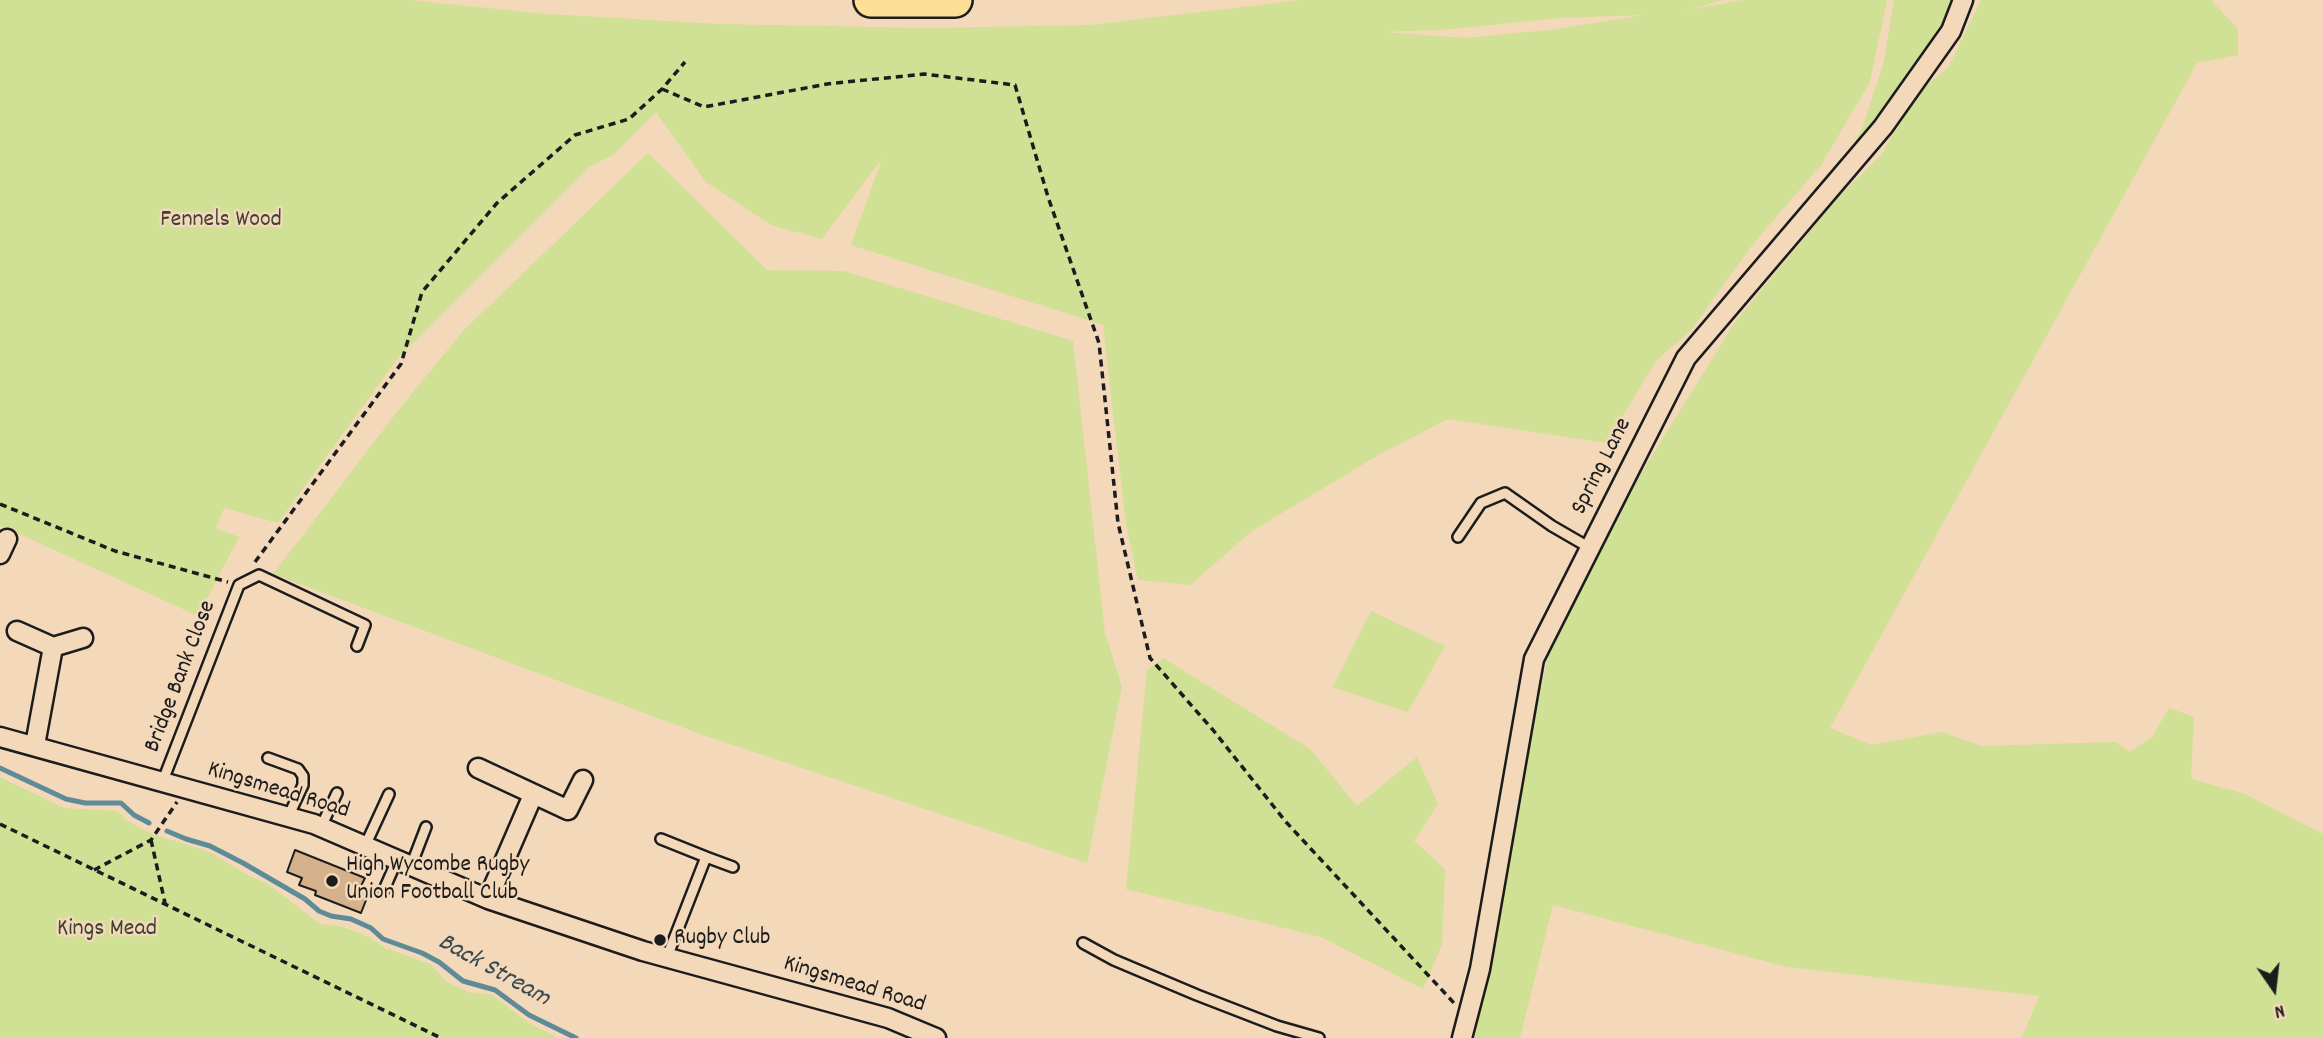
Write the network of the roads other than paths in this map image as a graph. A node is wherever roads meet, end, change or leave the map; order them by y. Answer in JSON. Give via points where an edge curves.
{"nodes":[{"id":1,"x":871,"y":0,"type":"edge"},
{"id":2,"x":955,"y":0,"type":"edge"},
{"id":3,"x":1963,"y":0,"type":"edge"},
{"id":4,"x":1458,"y":537,"type":"dead end"},
{"id":5,"x":1590,"y":548,"type":"junction"},
{"id":6,"x":17,"y":631,"type":"dead end"},
{"id":7,"x":83,"y":638,"type":"dead end"},
{"id":8,"x":357,"y":646,"type":"dead end"},
{"id":9,"x":54,"y":647,"type":"junction"},
{"id":10,"x":0,"y":737,"type":"edge"},
{"id":11,"x":35,"y":745,"type":"junction"},
{"id":12,"x":268,"y":758,"type":"dead end"},
{"id":13,"x":478,"y":768,"type":"dead end"},
{"id":14,"x":583,"y":780,"type":"dead end"},
{"id":15,"x":162,"y":783,"type":"junction"},
{"id":16,"x":337,"y":793,"type":"dead end"},
{"id":17,"x":389,"y":794,"type":"dead end"},
{"id":18,"x":533,"y":795,"type":"junction"},
{"id":19,"x":288,"y":817,"type":"junction"},
{"id":20,"x":321,"y":827,"type":"junction"},
{"id":21,"x":426,"y":827,"type":"dead end"},
{"id":22,"x":662,"y":839,"type":"dead end"},
{"id":23,"x":365,"y":846,"type":"junction"},
{"id":24,"x":706,"y":857,"type":"junction"},
{"id":25,"x":404,"y":863,"type":"junction"},
{"id":26,"x":733,"y":867,"type":"dead end"},
{"id":27,"x":383,"y":892,"type":"dead end"},
{"id":28,"x":488,"y":899,"type":"junction"},
{"id":29,"x":1083,"y":943,"type":"dead end"},
{"id":30,"x":667,"y":957,"type":"junction"},
{"id":31,"x":936,"y":1038,"type":"edge"},
{"id":32,"x":1319,"y":1038,"type":"edge"},
{"id":33,"x":1462,"y":1038,"type":"edge"}],
"edges":[{"from":1,"to":2,"type":"highway"},
{"from":3,"to":5,"type":"street","name":"Spring Lane","via":[[1951,31],[1883,127],[1686,358]]},
{"from":4,"to":5,"type":"lane","via":[[1481,503],[1505,493]]},
{"from":5,"to":33,"type":"street","name":"Spring Lane","via":[[1534,659],[1480,969]]},
{"from":6,"to":9,"type":"street"},
{"from":7,"to":9,"type":"street"},
{"from":8,"to":15,"type":"lane","name":"Bridge Bank Close","via":[[365,625],[259,575],[239,585]]},
{"from":9,"to":11,"type":"street"},
{"from":10,"to":11,"type":"street","name":"Kingsmead Road"},
{"from":11,"to":15,"type":"street","name":"Kingsmead Road"},
{"from":12,"to":19,"type":"lane","via":[[298,769],[303,776]]},
{"from":13,"to":18,"type":"street"},
{"from":14,"to":18,"type":"street","via":[[568,810]]},
{"from":15,"to":19,"type":"street","name":"Kingsmead Road"},
{"from":16,"to":20,"type":"lane"},
{"from":17,"to":23,"type":"lane"},
{"from":18,"to":28,"type":"street"},
{"from":19,"to":20,"type":"street","name":"Kingsmead Road"},
{"from":20,"to":23,"type":"street","name":"Kingsmead Road"},
{"from":21,"to":25,"type":"lane"},
{"from":22,"to":24,"type":"lane"},
{"from":23,"to":25,"type":"street","name":"Kingsmead Road"},
{"from":24,"to":26,"type":"lane"},
{"from":24,"to":30,"type":"lane"},
{"from":25,"to":27,"type":"lane"},
{"from":25,"to":28,"type":"street","name":"Kingsmead Road"},
{"from":28,"to":30,"type":"street","name":"Kingsmead Road"},
{"from":29,"to":32,"type":"lane","via":[[1197,995]]},
{"from":30,"to":31,"type":"street","name":"Kingsmead Road","via":[[888,1018]]}]}
